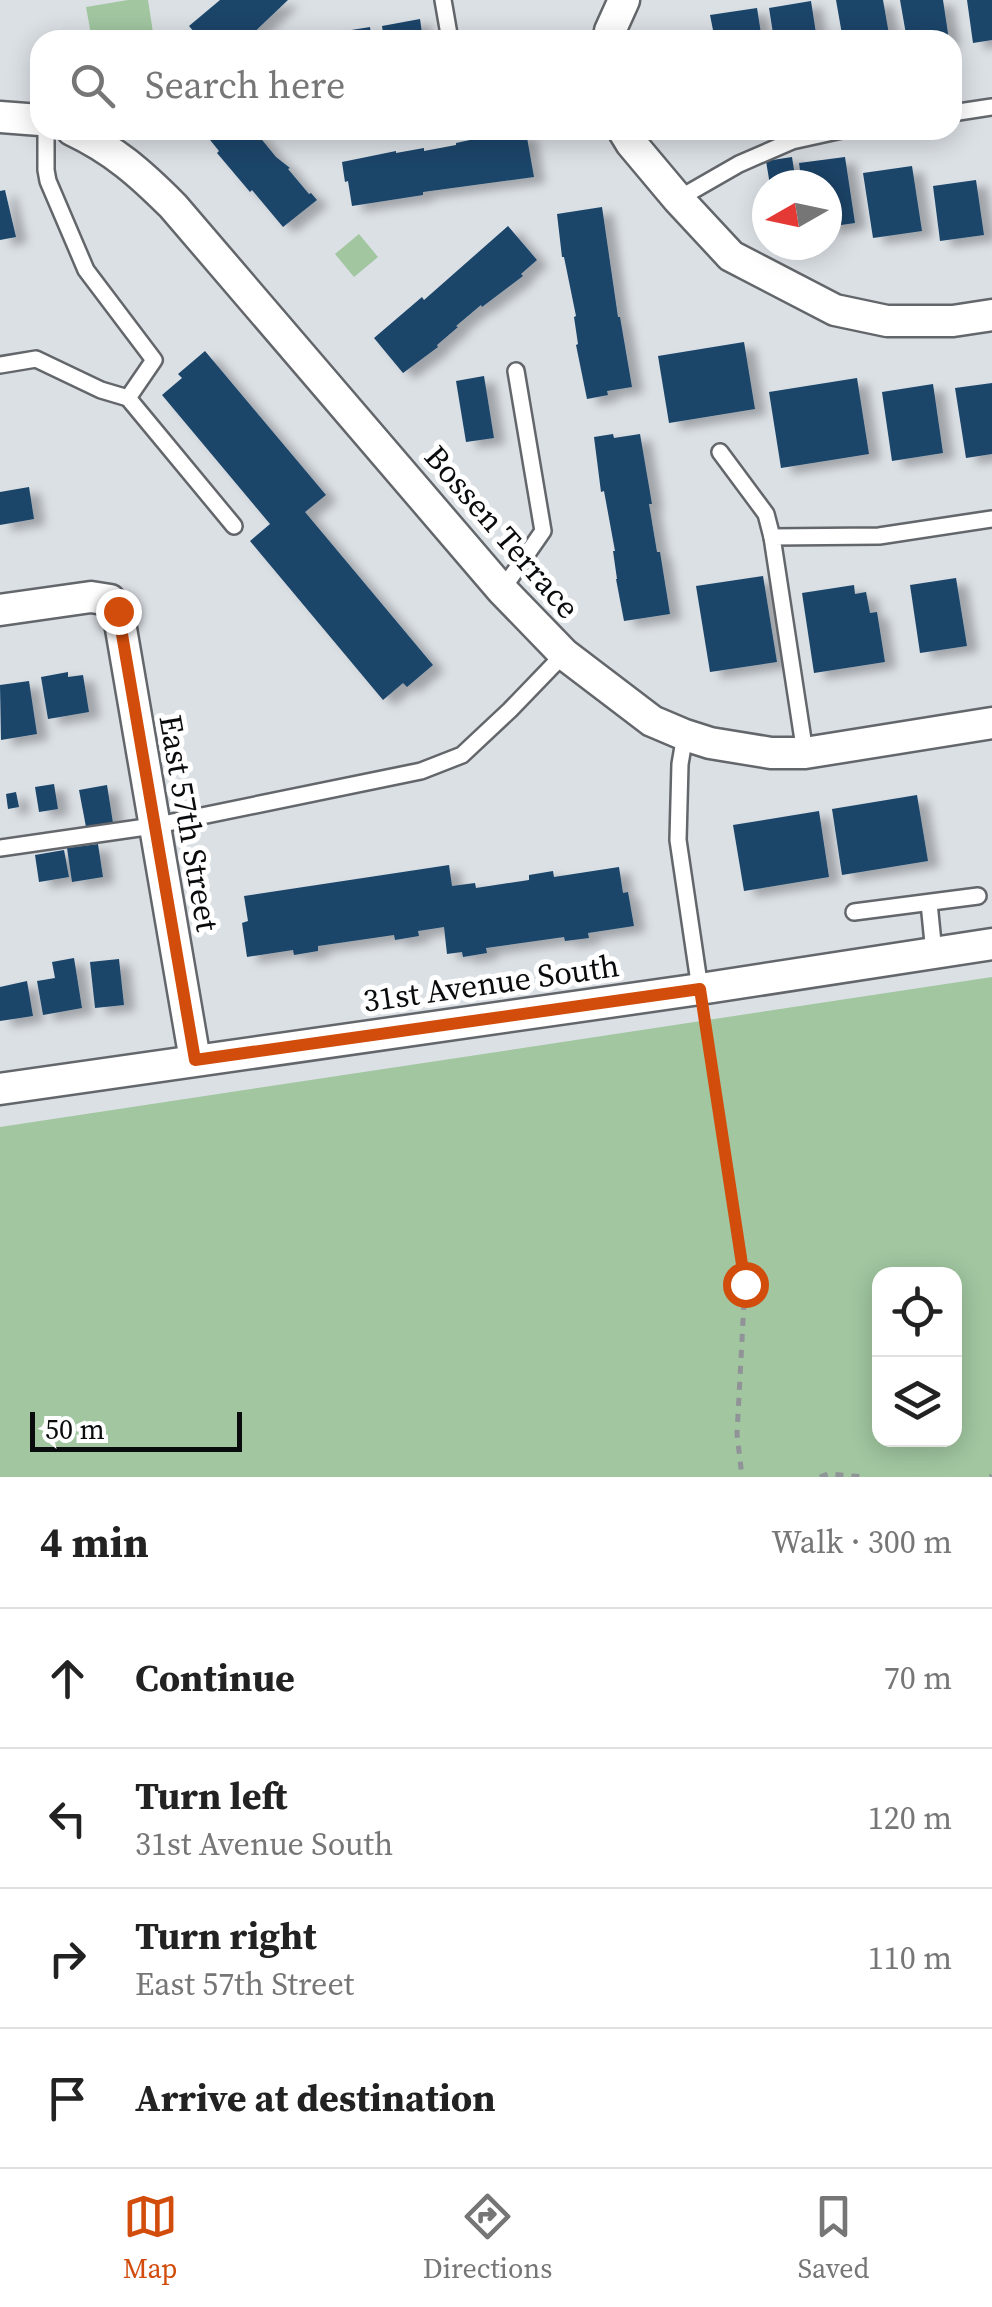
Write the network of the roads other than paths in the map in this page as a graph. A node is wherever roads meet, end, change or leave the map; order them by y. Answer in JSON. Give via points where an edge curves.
{"nodes":[{"id":1,"x":443,"y":0,"type":"edge"},
{"id":2,"x":624,"y":0,"type":"edge"},
{"id":3,"x":448,"y":30,"type":"edge"},
{"id":4,"x":610,"y":30,"type":"edge"},
{"id":5,"x":992,"y":107,"type":"edge"},
{"id":6,"x":962,"y":112,"type":"edge"},
{"id":7,"x":0,"y":116,"type":"edge"},
{"id":8,"x":30,"y":119,"type":"edge"},
{"id":9,"x":46,"y":140,"type":"edge"},
{"id":10,"x":92,"y":140,"type":"edge"},
{"id":11,"x":629,"y":140,"type":"edge"},
{"id":12,"x":797,"y":140,"type":"edge"},
{"id":13,"x":678,"y":199,"type":"junction"},
{"id":14,"x":992,"y":315,"type":"edge"},
{"id":15,"x":0,"y":364,"type":"edge"},
{"id":16,"x":516,"y":371,"type":"dead end"},
{"id":17,"x":128,"y":398,"type":"junction"},
{"id":18,"x":720,"y":452,"type":"dead end"},
{"id":19,"x":992,"y":519,"type":"edge"},
{"id":20,"x":234,"y":526,"type":"dead end"},
{"id":21,"x":772,"y":537,"type":"junction"},
{"id":22,"x":502,"y":590,"type":"junction"},
{"id":23,"x":0,"y":610,"type":"edge"},
{"id":24,"x":564,"y":654,"type":"junction"},
{"id":25,"x":992,"y":723,"type":"edge"},
{"id":26,"x":684,"y":735,"type":"junction"},
{"id":27,"x":805,"y":752,"type":"junction"},
{"id":28,"x":153,"y":826,"type":"junction"},
{"id":29,"x":0,"y":848,"type":"edge"},
{"id":30,"x":978,"y":896,"type":"dead end"},
{"id":31,"x":928,"y":903,"type":"junction"},
{"id":32,"x":854,"y":912,"type":"dead end"},
{"id":33,"x":992,"y":944,"type":"edge"},
{"id":34,"x":934,"y":953,"type":"junction"},
{"id":35,"x":700,"y":989,"type":"junction"},
{"id":36,"x":195,"y":1060,"type":"junction"},
{"id":37,"x":0,"y":1089,"type":"edge"}],
"edges":[{"from":1,"to":3,"type":"lane"},
{"from":2,"to":4,"type":"street"},
{"from":5,"to":6,"type":"lane"},
{"from":7,"to":8,"type":"street"},
{"from":9,"to":17,"type":"lane","via":[[48,180],[86,270],[154,360]]},
{"from":10,"to":22,"type":"street","name":"Bossen Terrace","via":[[133,166],[173,206]]},
{"from":11,"to":13,"type":"street"},
{"from":12,"to":13,"type":"lane"},
{"from":13,"to":14,"type":"street","via":[[732,256],[835,310],[887,321]]},
{"from":15,"to":17,"type":"lane","via":[[36,360]]},
{"from":16,"to":22,"type":"lane","via":[[543,531]]},
{"from":17,"to":20,"type":"lane"},
{"from":18,"to":21,"type":"lane","via":[[766,514]]},
{"from":19,"to":21,"type":"lane","via":[[879,536]]},
{"from":21,"to":27,"type":"lane"},
{"from":22,"to":24,"type":"street","name":"Bossen Terrace"},
{"from":23,"to":28,"type":"street","name":"East 57th Street","via":[[90,598],[110,600],[118,611]]},
{"from":24,"to":26,"type":"street","name":"Bossen Terrace","via":[[652,720]]},
{"from":24,"to":28,"type":"lane","via":[[462,755],[421,771]]},
{"from":25,"to":27,"type":"street","name":"Bossen Terrace"},
{"from":26,"to":27,"type":"street","name":"Bossen Terrace","via":[[771,753]]},
{"from":26,"to":35,"type":"lane","via":[[678,840]]},
{"from":28,"to":29,"type":"lane"},
{"from":28,"to":36,"type":"street","name":"East 57th Street"},
{"from":30,"to":31,"type":"lane"},
{"from":31,"to":32,"type":"lane"},
{"from":31,"to":34,"type":"lane"},
{"from":33,"to":34,"type":"street","name":"31st Avenue South"},
{"from":34,"to":35,"type":"street","name":"31st Avenue South"},
{"from":35,"to":36,"type":"street","name":"31st Avenue South"},
{"from":36,"to":37,"type":"street","name":"31st Avenue South"}]}
